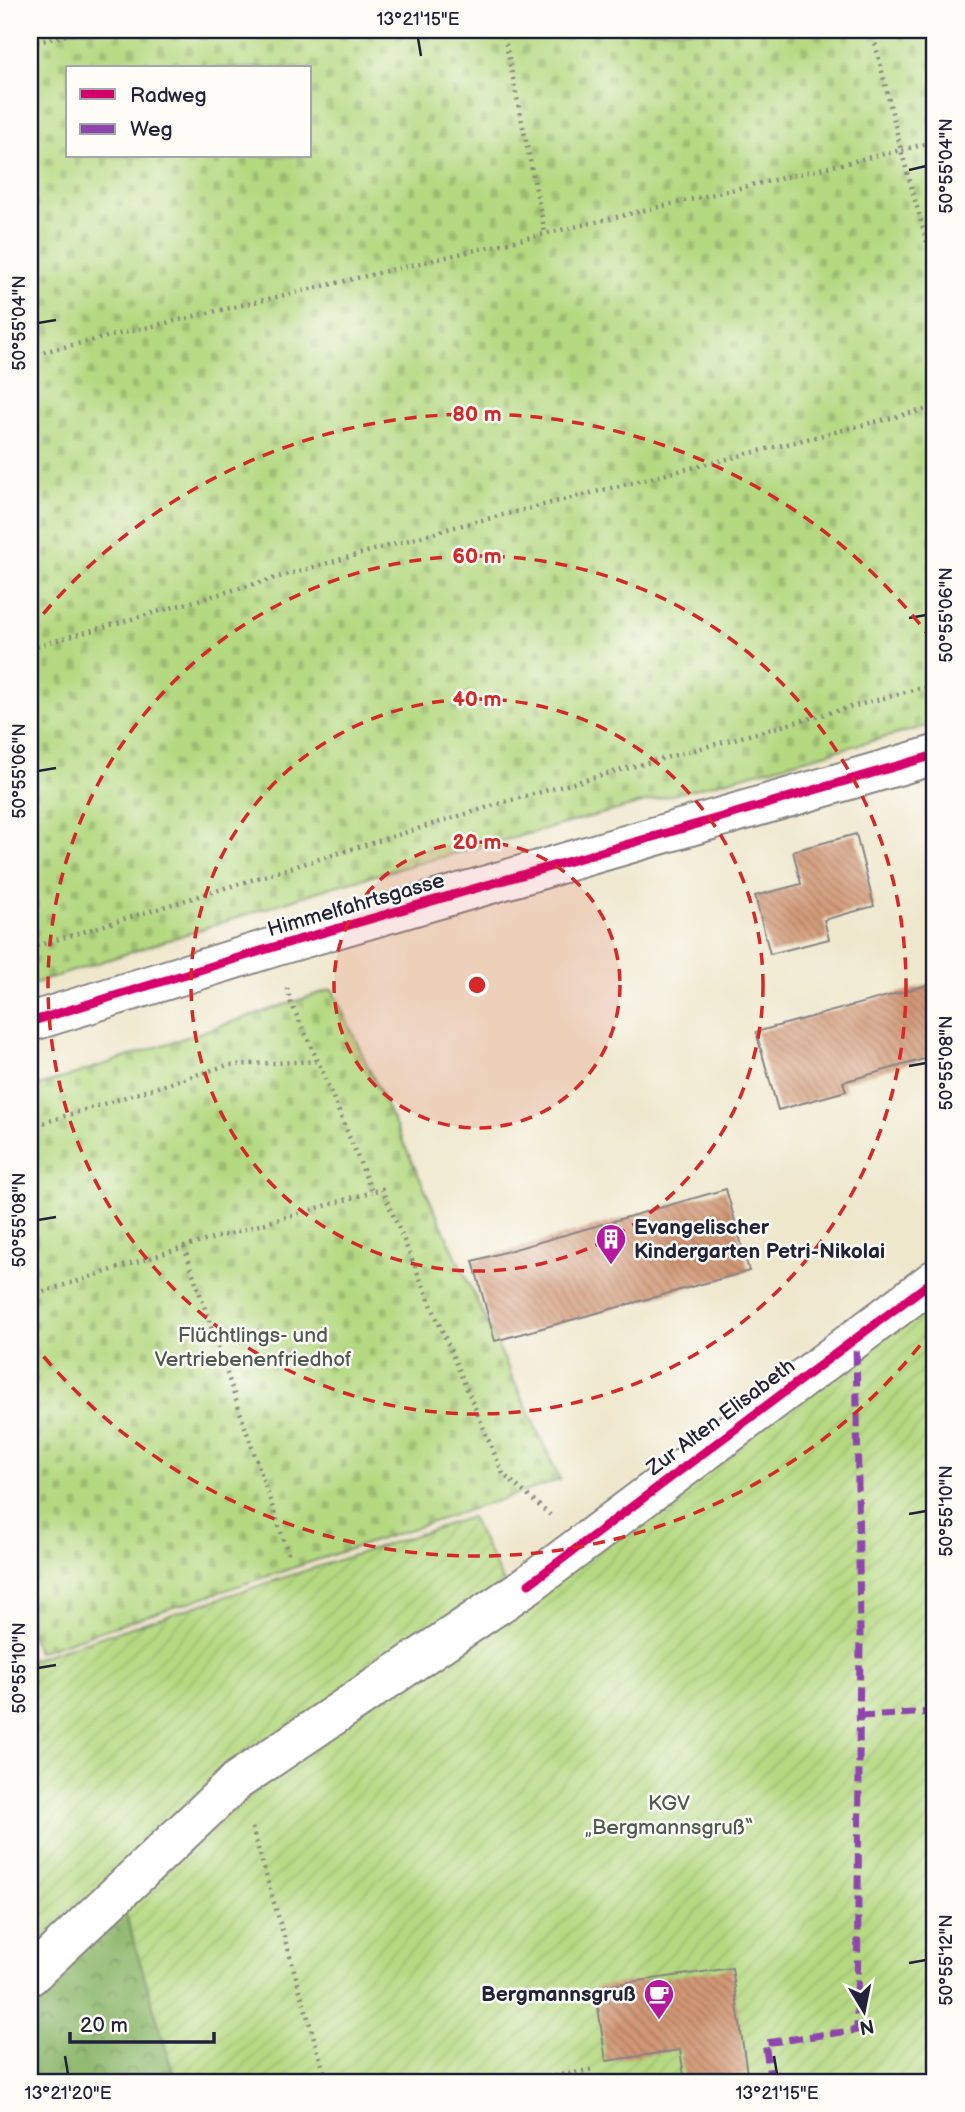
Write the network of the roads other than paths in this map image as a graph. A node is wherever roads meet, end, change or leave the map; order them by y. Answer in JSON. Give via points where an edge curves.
{"nodes":[{"id":1,"x":935,"y":755,"type":"edge"},
{"id":2,"x":30,"y":1022,"type":"edge"},
{"id":3,"x":935,"y":1279,"type":"edge"},
{"id":4,"x":30,"y":1976,"type":"edge"}],
"edges":[{"from":1,"to":2,"type":"street","name":"Himmelfahrtsgasse"},
{"from":3,"to":4,"type":"street","name":"Zur Alten Elisabeth","via":[[528,1584],[238,1780]]}]}
